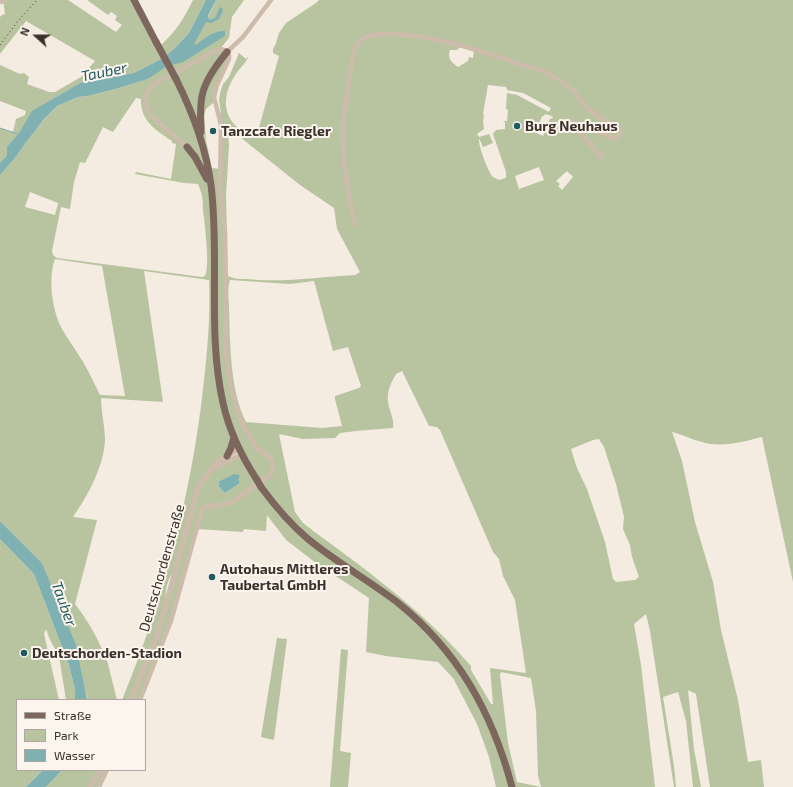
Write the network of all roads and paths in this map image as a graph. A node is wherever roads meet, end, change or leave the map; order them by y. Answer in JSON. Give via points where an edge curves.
{"nodes":[{"id":1,"x":6,"y":0,"type":"edge"},
{"id":2,"x":134,"y":0,"type":"edge"},
{"id":3,"x":271,"y":0,"type":"edge"},
{"id":4,"x":0,"y":2,"type":"edge"},
{"id":5,"x":227,"y":52,"type":"junction"},
{"id":6,"x":201,"y":138,"type":"junction"},
{"id":7,"x":187,"y":147,"type":"joint"},
{"id":8,"x":602,"y":157,"type":"dead end"},
{"id":9,"x":211,"y":186,"type":"junction"},
{"id":10,"x":354,"y":225,"type":"dead end"},
{"id":11,"x":234,"y":436,"type":"junction"},
{"id":12,"x":241,"y":452,"type":"junction"},
{"id":13,"x":226,"y":456,"type":"junction"},
{"id":14,"x":213,"y":467,"type":"junction"},
{"id":15,"x":132,"y":699,"type":"edge"},
{"id":16,"x":140,"y":699,"type":"edge"},
{"id":17,"x":99,"y":771,"type":"edge"},
{"id":18,"x":107,"y":771,"type":"edge"},
{"id":19,"x":90,"y":787,"type":"edge"},
{"id":20,"x":99,"y":787,"type":"edge"},
{"id":21,"x":512,"y":787,"type":"edge"}],
"edges":[{"from":1,"to":4,"type":"street"},
{"from":2,"to":6,"type":"main road","bridge":true,"via":[[176,79]]},
{"from":3,"to":5,"type":"street","via":[[243,37]]},
{"from":5,"to":6,"type":"main road","via":[[218,63],[203,92],[200,109]]},
{"from":5,"to":7,"type":"street","via":[[219,49],[163,78],[147,92],[145,104],[150,115]]},
{"from":5,"to":16,"type":"street","via":[[229,58],[214,97],[221,125],[220,190],[225,232],[225,332],[228,374],[243,425],[256,446],[272,461],[273,467],[271,474],[228,503],[206,506],[202,510],[171,621]]},
{"from":6,"to":9,"type":"main road"},
{"from":7,"to":9,"type":"main road","via":[[196,157]]},
{"from":8,"to":10,"type":"street","via":[[580,133],[564,121],[578,123],[614,139],[620,134],[619,128],[588,109],[565,83],[550,74],[485,52],[448,43],[412,36],[368,37],[360,41],[354,49],[343,121],[344,164]]},
{"from":9,"to":11,"type":"main road","via":[[217,367],[223,403]]},
{"from":11,"to":12,"type":"main road"},
{"from":11,"to":13,"type":"main road"},
{"from":12,"to":13,"type":"street","name":"Deutschordenstraße"},
{"from":12,"to":14,"type":"street"},
{"from":12,"to":21,"type":"main road","bridge":true,"via":[[261,487],[291,524],[308,539],[397,602],[422,624],[462,670],[485,710]]},
{"from":13,"to":14,"type":"street","name":"Deutschordenstraße"},
{"from":14,"to":15,"type":"street","name":"Deutschordenstraße","via":[[194,498],[156,638]]},
{"from":17,"to":19,"type":"street"},
{"from":18,"to":20,"type":"street"}]}
